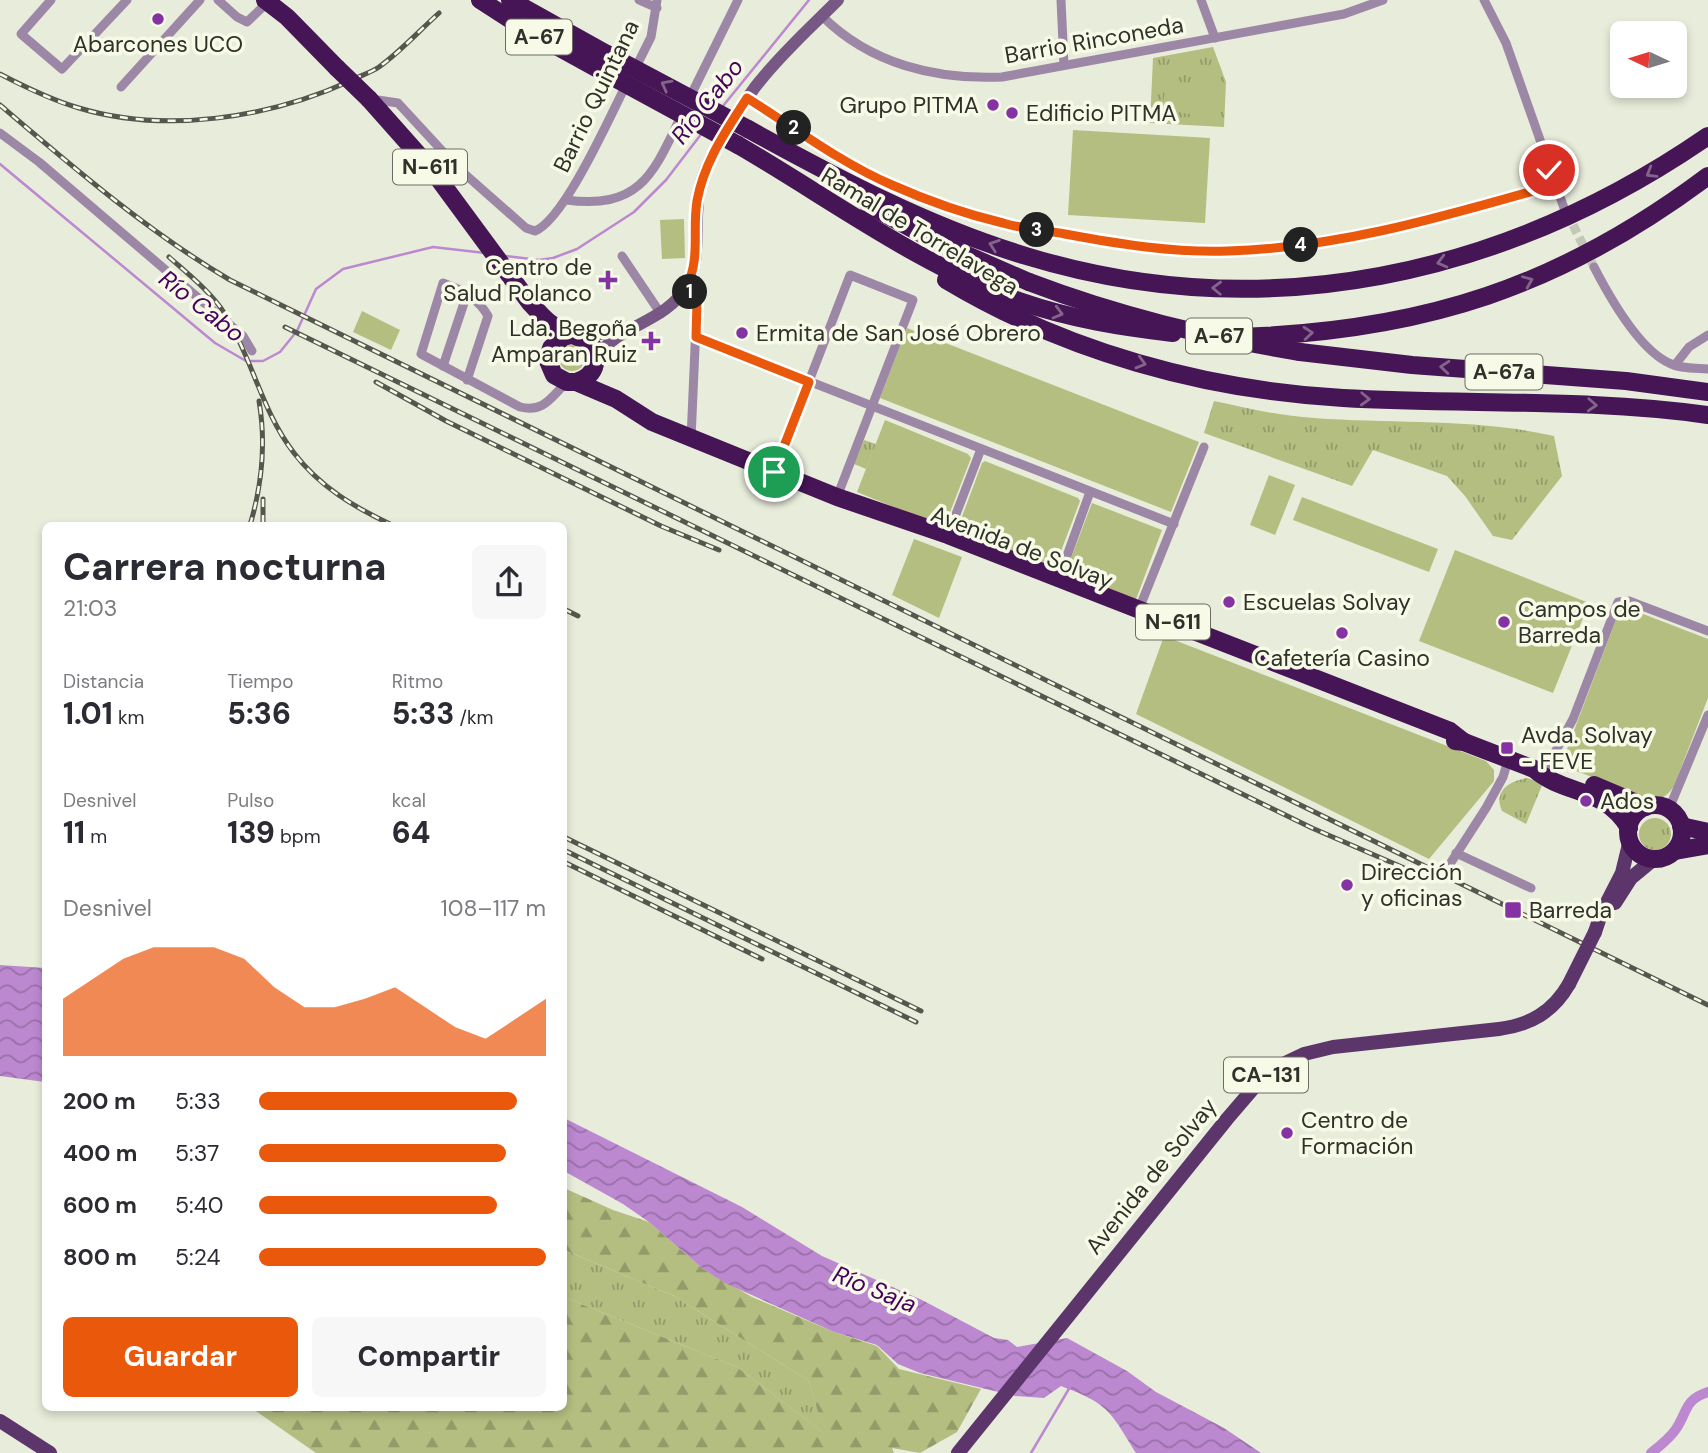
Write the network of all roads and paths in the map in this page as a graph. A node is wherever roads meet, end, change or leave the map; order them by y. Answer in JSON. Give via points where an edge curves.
{"nodes":[{"id":1,"x":51,"y":0,"type":"edge"},
{"id":2,"x":127,"y":0,"type":"edge"},
{"id":3,"x":200,"y":0,"type":"edge"},
{"id":4,"x":218,"y":0,"type":"edge"},
{"id":5,"x":480,"y":0,"type":"edge"},
{"id":6,"x":510,"y":0,"type":"edge"},
{"id":7,"x":639,"y":0,"type":"edge"},
{"id":8,"x":738,"y":0,"type":"edge"},
{"id":9,"x":838,"y":0,"type":"edge"},
{"id":10,"x":1061,"y":0,"type":"edge"},
{"id":11,"x":1201,"y":0,"type":"edge"},
{"id":12,"x":1384,"y":0,"type":"edge"},
{"id":13,"x":1484,"y":0,"type":"edge"},
{"id":14,"x":267,"y":1,"type":"edge"},
{"id":15,"x":657,"y":4,"type":"edge"},
{"id":16,"x":822,"y":16,"type":"junction"},
{"id":17,"x":1215,"y":38,"type":"junction"},
{"id":18,"x":603,"y":62,"type":"junction"},
{"id":19,"x":1064,"y":65,"type":"junction"},
{"id":20,"x":121,"y":87,"type":"dead end"},
{"id":21,"x":747,"y":98,"type":"junction"},
{"id":22,"x":369,"y":99,"type":"junction"},
{"id":23,"x":0,"y":133,"type":"edge"},
{"id":24,"x":1708,"y":136,"type":"edge"},
{"id":25,"x":743,"y":137,"type":"junction"},
{"id":26,"x":1708,"y":177,"type":"edge"},
{"id":27,"x":1554,"y":185,"type":"junction"},
{"id":28,"x":566,"y":200,"type":"junction"},
{"id":29,"x":1564,"y":208,"type":"tunnel mouth"},
{"id":30,"x":622,"y":256,"type":"dead end"},
{"id":31,"x":1594,"y":267,"type":"tunnel mouth"},
{"id":32,"x":686,"y":288,"type":"junction"},
{"id":33,"x":467,"y":294,"type":"junction"},
{"id":34,"x":530,"y":303,"type":"junction"},
{"id":35,"x":661,"y":314,"type":"junction"},
{"id":36,"x":630,"y":330,"type":"junction"},
{"id":37,"x":575,"y":335,"type":"junction"},
{"id":38,"x":1708,"y":335,"type":"edge"},
{"id":39,"x":696,"y":337,"type":"junction"},
{"id":40,"x":551,"y":348,"type":"junction"},
{"id":41,"x":251,"y":351,"type":"dead end"},
{"id":42,"x":595,"y":362,"type":"junction"},
{"id":43,"x":1675,"y":365,"type":"junction"},
{"id":44,"x":443,"y":366,"type":"junction"},
{"id":45,"x":1708,"y":369,"type":"edge"},
{"id":46,"x":467,"y":380,"type":"junction"},
{"id":47,"x":566,"y":380,"type":"junction"},
{"id":48,"x":809,"y":382,"type":"junction"},
{"id":49,"x":1708,"y":392,"type":"edge"},
{"id":50,"x":616,"y":399,"type":"junction"},
{"id":51,"x":548,"y":401,"type":"junction"},
{"id":52,"x":872,"y":407,"type":"junction"},
{"id":53,"x":1708,"y":415,"type":"edge"},
{"id":54,"x":691,"y":439,"type":"junction"},
{"id":55,"x":1204,"y":447,"type":"dead end"},
{"id":56,"x":981,"y":449,"type":"junction"},
{"id":57,"x":774,"y":472,"type":"junction"},
{"id":58,"x":1090,"y":492,"type":"junction"},
{"id":59,"x":837,"y":497,"type":"junction"},
{"id":60,"x":878,"y":513,"type":"junction"},
{"id":61,"x":1174,"y":524,"type":"junction"},
{"id":62,"x":948,"y":535,"type":"junction"},
{"id":63,"x":1059,"y":578,"type":"junction"},
{"id":64,"x":1139,"y":609,"type":"junction"},
{"id":65,"x":1708,"y":631,"type":"edge"},
{"id":66,"x":1707,"y":721,"type":"edge"},
{"id":67,"x":1464,"y":742,"type":"junction"},
{"id":68,"x":1508,"y":760,"type":"junction"},
{"id":69,"x":1536,"y":768,"type":"junction"},
{"id":70,"x":1503,"y":778,"type":"junction"},
{"id":71,"x":1646,"y":807,"type":"junction"},
{"id":72,"x":1669,"y":809,"type":"junction"},
{"id":73,"x":1681,"y":826,"type":"junction"},
{"id":74,"x":1708,"y":832,"type":"edge"},
{"id":75,"x":1630,"y":834,"type":"junction"},
{"id":76,"x":1708,"y":845,"type":"edge"},
{"id":77,"x":1675,"y":851,"type":"junction"},
{"id":78,"x":1456,"y":853,"type":"junction"},
{"id":79,"x":1654,"y":859,"type":"junction"},
{"id":80,"x":1448,"y":867,"type":"dead end"},
{"id":81,"x":1531,"y":888,"type":"dead end"},
{"id":82,"x":1597,"y":927,"type":"junction"},
{"id":83,"x":0,"y":1421,"type":"edge"},
{"id":84,"x":50,"y":1453,"type":"edge"},
{"id":85,"x":958,"y":1453,"type":"edge"}],
"edges":[{"from":1,"to":2,"type":"street","via":[[21,34],[62,69]]},
{"from":3,"to":20,"type":"street"},
{"from":4,"to":14,"type":"street","via":[[247,22]]},
{"from":5,"to":18,"type":"highway","number":"A-67","via":[[533,33]]},
{"from":6,"to":18,"type":"highway","number":"A-67"},
{"from":7,"to":15,"type":"street","name":"Barrio Quintana"},
{"from":8,"to":28,"type":"street","name":"Barrio Quintana","via":[[647,178],[619,198],[588,203]]},
{"from":9,"to":16,"type":"street"},
{"from":10,"to":19,"type":"street"},
{"from":11,"to":17,"type":"street"},
{"from":12,"to":17,"type":"street","name":"Barrio Rinconeda","via":[[1344,14]]},
{"from":13,"to":27,"type":"street","via":[[1506,43]]},
{"from":14,"to":22,"type":"highway","number":"N-611","bridge":true},
{"from":15,"to":28,"type":"street","name":"Barrio Quintana","via":[[651,37]]},
{"from":16,"to":19,"type":"street","name":"Barrio Rinconeda","via":[[872,54],[909,68],[972,78]]},
{"from":16,"to":21,"type":"street","via":[[775,62]]},
{"from":17,"to":19,"type":"street","name":"Barrio Rinconeda"},
{"from":18,"to":25,"type":"highway","number":"A-67","bridge":true,"via":[[695,119]]},
{"from":21,"to":27,"type":"street","via":[[871,175],[924,199],[1003,224],[1121,244],[1226,251],[1284,248],[1421,222]]},
{"from":21,"to":32,"type":"street","via":[[701,181],[695,264]]},
{"from":22,"to":28,"type":"street","name":"Barrio Quintana","via":[[398,103],[458,168],[526,228],[542,228]]},
{"from":22,"to":34,"type":"highway","number":"N-611","via":[[414,148]]},
{"from":23,"to":41,"type":"street","via":[[243,336]]},
{"from":24,"to":25,"type":"highway","number":"A-67","one_way":true,"via":[[1580,212],[1469,255],[1371,277],[1220,288],[1110,276],[999,247]]},
{"from":25,"to":26,"type":"highway","number":"A-67","one_way":true,"via":[[923,256],[1004,295],[1080,318],[1216,336],[1343,330],[1463,305],[1580,257]]},
{"from":49,"to":25,"type":"highway","name":"Ramal de Torrelavega","number":"A-67a","one_way":true,"bridge":true,"via":[[1300,352],[1147,322],[977,261]]},
{"from":25,"to":53,"type":"highway","name":"Ramal de Torrelavega","number":"A-67a","one_way":true,"via":[[863,230],[973,296],[1065,338],[1149,366],[1235,386],[1313,396],[1594,405]]},
{"from":27,"to":29,"type":"street"},
{"from":30,"to":35,"type":"street"},
{"from":31,"to":43,"type":"street","via":[[1628,324]]},
{"from":32,"to":35,"type":"street"},
{"from":32,"to":39,"type":"street","via":[[697,302]]},
{"from":33,"to":44,"type":"street"},
{"from":33,"to":44,"type":"street","via":[[443,283],[421,354]]},
{"from":33,"to":46,"type":"street","via":[[488,316]]},
{"from":34,"to":37,"type":"highway","number":"N-611","via":[[547,321]]},
{"from":34,"to":40,"type":"highway","number":"N-611"},
{"from":35,"to":36,"type":"street"},
{"from":36,"to":37,"type":"street"},
{"from":36,"to":42,"type":"street","via":[[611,339]]},
{"from":37,"to":40,"type":"highway","via":[[563,337]]},
{"from":37,"to":42,"type":"highway","number":"N-611","via":[[591,344]]},
{"from":38,"to":43,"type":"street","via":[[1689,347]]},
{"from":39,"to":48,"type":"street"},
{"from":39,"to":54,"type":"street"},
{"from":40,"to":47,"type":"highway","number":"N-611","via":[[548,361]]},
{"from":42,"to":47,"type":"highway","via":[[590,374]]},
{"from":42,"to":50,"type":"highway","number":"N-611"},
{"from":43,"to":45,"type":"street"},
{"from":44,"to":46,"type":"street"},
{"from":46,"to":51,"type":"street","via":[[529,409]]},
{"from":47,"to":50,"type":"highway","number":"N-611"},
{"from":47,"to":51,"type":"street"},
{"from":47,"to":51,"type":"street"},
{"from":48,"to":52,"type":"street"},
{"from":48,"to":52,"type":"street","via":[[850,275],[913,300]]},
{"from":48,"to":57,"type":"street"},
{"from":50,"to":54,"type":"highway","name":"Avenida de Solvay","number":"N-611"},
{"from":52,"to":56,"type":"street"},
{"from":52,"to":59,"type":"street"},
{"from":54,"to":57,"type":"highway","name":"Avenida de Solvay","number":"N-611"},
{"from":55,"to":61,"type":"street"},
{"from":56,"to":58,"type":"street"},
{"from":56,"to":62,"type":"street","name":"Avenida de Solvay"},
{"from":57,"to":59,"type":"highway","name":"Avenida de Solvay","number":"N-611"},
{"from":58,"to":61,"type":"street"},
{"from":58,"to":63,"type":"street","name":"Avenida de Solvay"},
{"from":59,"to":60,"type":"highway","name":"Avenida de Solvay","number":"N-611"},
{"from":60,"to":62,"type":"highway","name":"Avenida de Solvay","number":"N-611"},
{"from":60,"to":67,"type":"highway","name":"Avenida de Solvay","number":"N-611","via":[[966,554],[1387,717]]},
{"from":61,"to":64,"type":"street"},
{"from":62,"to":63,"type":"highway","name":"Avenida de Solvay","number":"N-611"},
{"from":63,"to":64,"type":"highway","name":"Avenida de Solvay","number":"N-611"},
{"from":64,"to":67,"type":"highway","name":"Avenida de Solvay","number":"N-611","via":[[1450,731]]},
{"from":65,"to":69,"type":"street","via":[[1629,601],[1618,603],[1573,719]]},
{"from":66,"to":72,"type":"street"},
{"from":67,"to":68,"type":"highway","name":"Avenida de Solvay","number":"N-611"},
{"from":68,"to":69,"type":"highway","name":"Avenida de Solvay","number":"N-611"},
{"from":68,"to":70,"type":"street"},
{"from":69,"to":70,"type":"street"},
{"from":69,"to":71,"type":"highway","name":"Avenida de Solvay","number":"N-611"},
{"from":69,"to":75,"type":"highway","name":"Avenida de Solvay","number":"N-611","via":[[1543,777],[1605,802],[1623,818]]},
{"from":70,"to":78,"type":"street"},
{"from":71,"to":72,"type":"highway","number":"N-611"},
{"from":71,"to":75,"type":"highway","via":[[1635,816]]},
{"from":72,"to":73,"type":"highway"},
{"from":73,"to":74,"type":"highway"},
{"from":73,"to":77,"type":"highway"},
{"from":75,"to":79,"type":"highway","number":"N-611","via":[[1637,852]]},
{"from":75,"to":82,"type":"main road","number":"CA-131","via":[[1622,873]]},
{"from":76,"to":77,"type":"highway"},
{"from":77,"to":79,"type":"highway"},
{"from":78,"to":80,"type":"street"},
{"from":78,"to":81,"type":"street"},
{"from":79,"to":82,"type":"main road","number":"CA-131","via":[[1632,878]]},
{"from":82,"to":85,"type":"main road","name":"Avenida de Solvay","number":"CA-131","bridge":true,"via":[[1569,984],[1550,1010],[1522,1024],[1326,1048],[1304,1054],[1256,1084]]},
{"from":83,"to":84,"type":"main road"}]}
